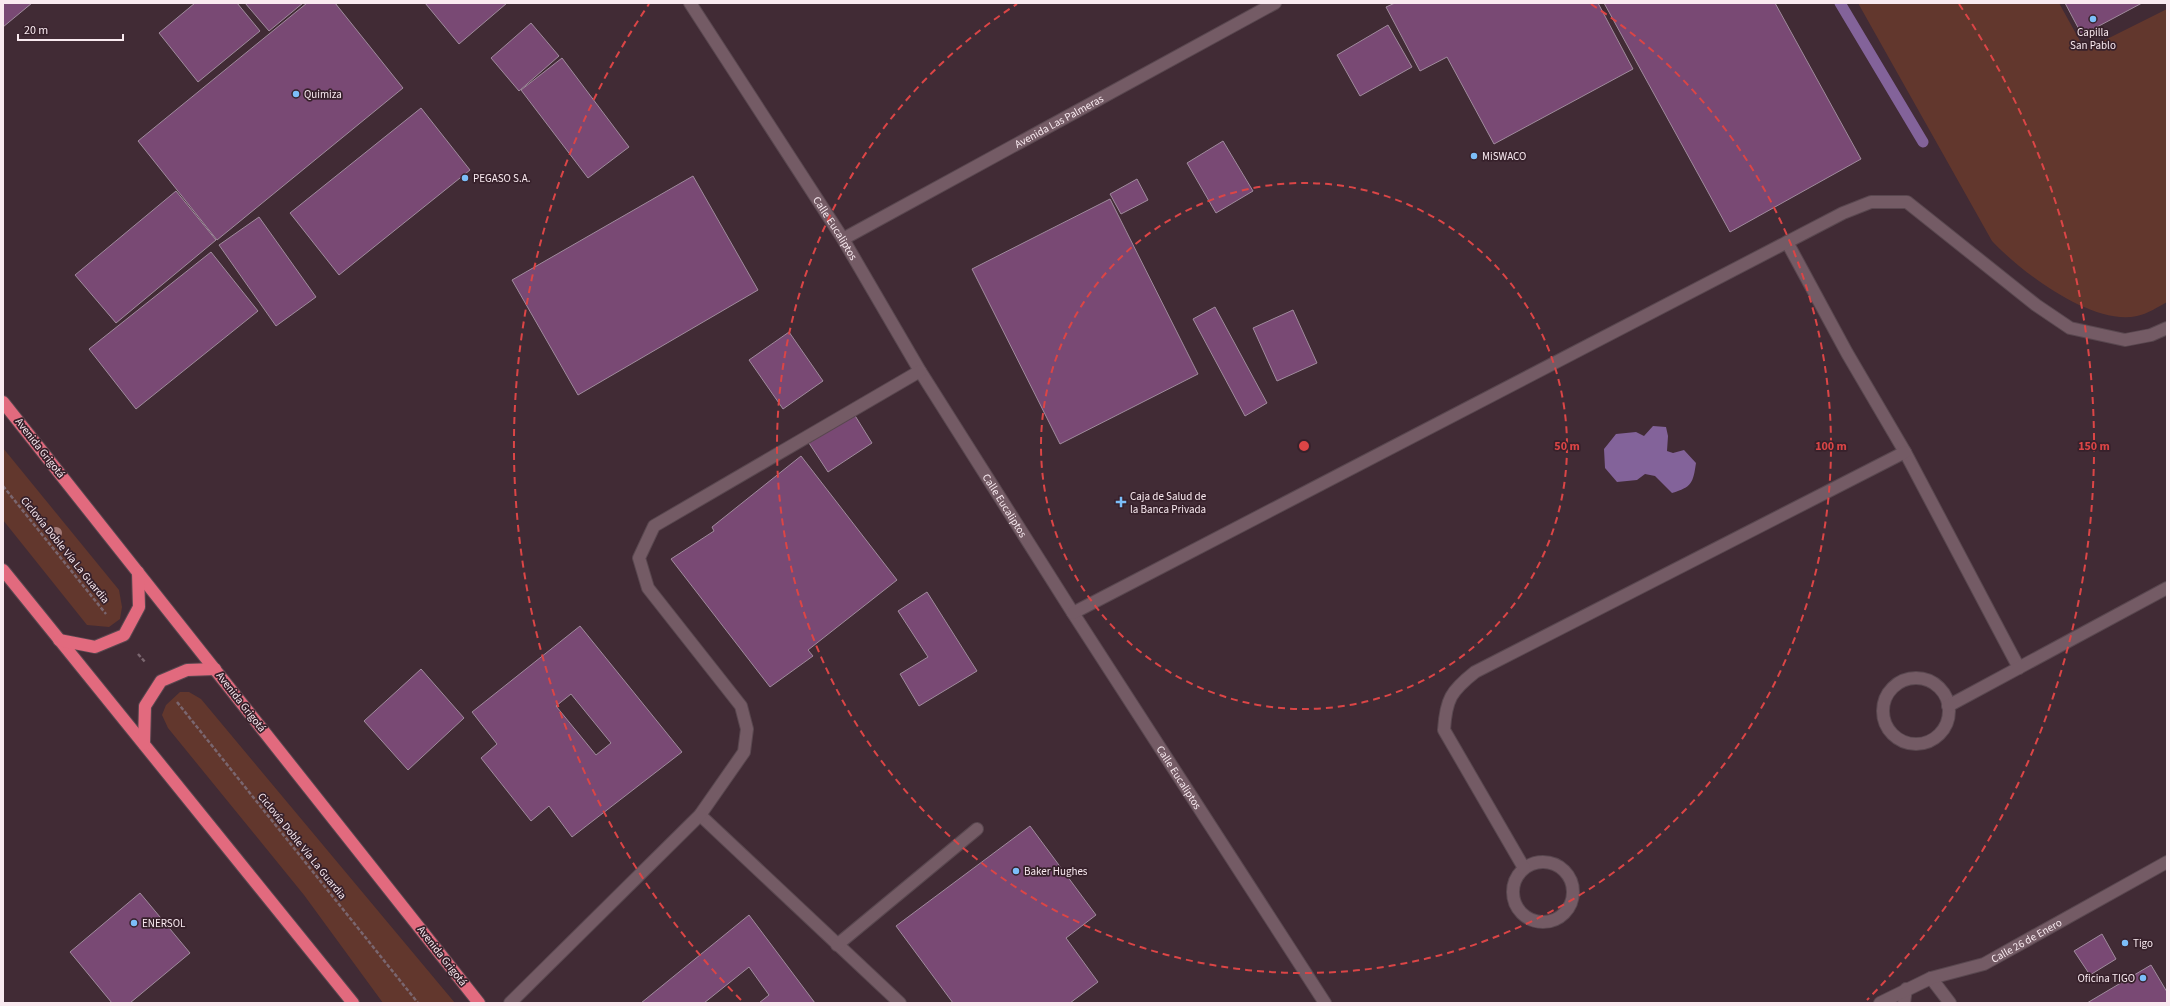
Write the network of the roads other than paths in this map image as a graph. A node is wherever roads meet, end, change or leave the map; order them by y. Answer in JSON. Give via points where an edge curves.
{"nodes":[{"id":1,"x":690,"y":3,"type":"edge"},
{"id":2,"x":1276,"y":3,"type":"edge"},
{"id":3,"x":1260,"y":6,"type":"edge"},
{"id":4,"x":843,"y":239,"type":"junction"},
{"id":5,"x":1787,"y":242,"type":"junction"},
{"id":6,"x":2167,"y":328,"type":"edge"},
{"id":7,"x":920,"y":371,"type":"junction"},
{"id":8,"x":3,"y":402,"type":"edge"},
{"id":9,"x":1905,"y":452,"type":"junction"},
{"id":10,"x":3,"y":570,"type":"edge"},
{"id":11,"x":138,"y":572,"type":"junction"},
{"id":12,"x":2167,"y":588,"type":"edge"},
{"id":13,"x":1073,"y":613,"type":"junction"},
{"id":14,"x":60,"y":640,"type":"junction"},
{"id":15,"x":2019,"y":668,"type":"junction"},
{"id":16,"x":215,"y":669,"type":"junction"},
{"id":17,"x":1948,"y":706,"type":"junction"},
{"id":18,"x":144,"y":744,"type":"junction"},
{"id":19,"x":700,"y":815,"type":"junction"},
{"id":20,"x":977,"y":829,"type":"dead end"},
{"id":21,"x":2167,"y":862,"type":"edge"},
{"id":22,"x":1524,"y":868,"type":"junction"},
{"id":23,"x":837,"y":945,"type":"junction"},
{"id":24,"x":1931,"y":978,"type":"junction"},
{"id":25,"x":1906,"y":989,"type":"junction"},
{"id":26,"x":353,"y":1003,"type":"edge"},
{"id":27,"x":479,"y":1003,"type":"edge"},
{"id":28,"x":510,"y":1003,"type":"edge"},
{"id":29,"x":900,"y":1003,"type":"edge"},
{"id":30,"x":1325,"y":1003,"type":"edge"},
{"id":31,"x":1880,"y":1003,"type":"edge"},
{"id":32,"x":1904,"y":1003,"type":"edge"},
{"id":33,"x":1950,"y":1003,"type":"edge"}],
"edges":[{"from":1,"to":4,"type":"street","name":"Calle Eucaliptos"},
{"from":2,"to":3,"type":"street","name":"Avenida Las Palmeras"},
{"from":3,"to":4,"type":"street","name":"Avenida Las Palmeras"},
{"from":4,"to":7,"type":"street","name":"Calle Eucaliptos"},
{"from":5,"to":6,"type":"street","via":[[1843,213],[1871,202],[1908,202],[2036,305],[2070,328],[2125,340],[2151,335]]},
{"from":5,"to":9,"type":"street","via":[[1847,353]]},
{"from":5,"to":13,"type":"street"},
{"from":7,"to":13,"type":"street","name":"Calle Eucaliptos"},
{"from":7,"to":19,"type":"street","via":[[654,526],[639,558],[648,588],[741,706],[747,729],[744,752]]},
{"from":8,"to":11,"type":"highway","name":"Avenida Grigotá"},
{"from":9,"to":15,"type":"street"},
{"from":9,"to":22,"type":"street","via":[[1475,672],[1456,687],[1445,709],[1444,730]]},
{"from":10,"to":14,"type":"highway"},
{"from":11,"to":14,"type":"highway","via":[[139,607],[124,635],[95,647]]},
{"from":11,"to":16,"type":"highway","name":"Avenida Grigotá"},
{"from":12,"to":15,"type":"street"},
{"from":13,"to":30,"type":"street","name":"Calle Eucaliptos"},
{"from":14,"to":18,"type":"highway"},
{"from":15,"to":17,"type":"street"},
{"from":16,"to":18,"type":"highway","via":[[187,670],[161,682],[145,706]]},
{"from":16,"to":27,"type":"highway","name":"Avenida Grigotá"},
{"from":17,"to":17,"type":"street","via":[[1938,688],[1930,681],[1920,678],[1909,679],[1900,683],[1885,698],[1884,720],[1896,738],[1906,743],[1928,742],[1944,727],[1948,717]]},
{"from":18,"to":26,"type":"highway"},
{"from":19,"to":23,"type":"street"},
{"from":19,"to":28,"type":"street"},
{"from":20,"to":23,"type":"street"},
{"from":21,"to":24,"type":"street","name":"Calle 26 de Enero","via":[[1984,964]]},
{"from":22,"to":22,"type":"street","via":[[1517,875],[1512,895],[1520,913],[1529,919],[1548,922],[1566,913],[1573,894],[1572,884],[1562,868],[1543,862],[1533,863]]},
{"from":23,"to":29,"type":"street"},
{"from":24,"to":25,"type":"street","name":"Calle 26 de Enero"},
{"from":24,"to":33,"type":"street"},
{"from":25,"to":31,"type":"street","name":"Calle 26 de Enero"},
{"from":25,"to":32,"type":"street"}]}
